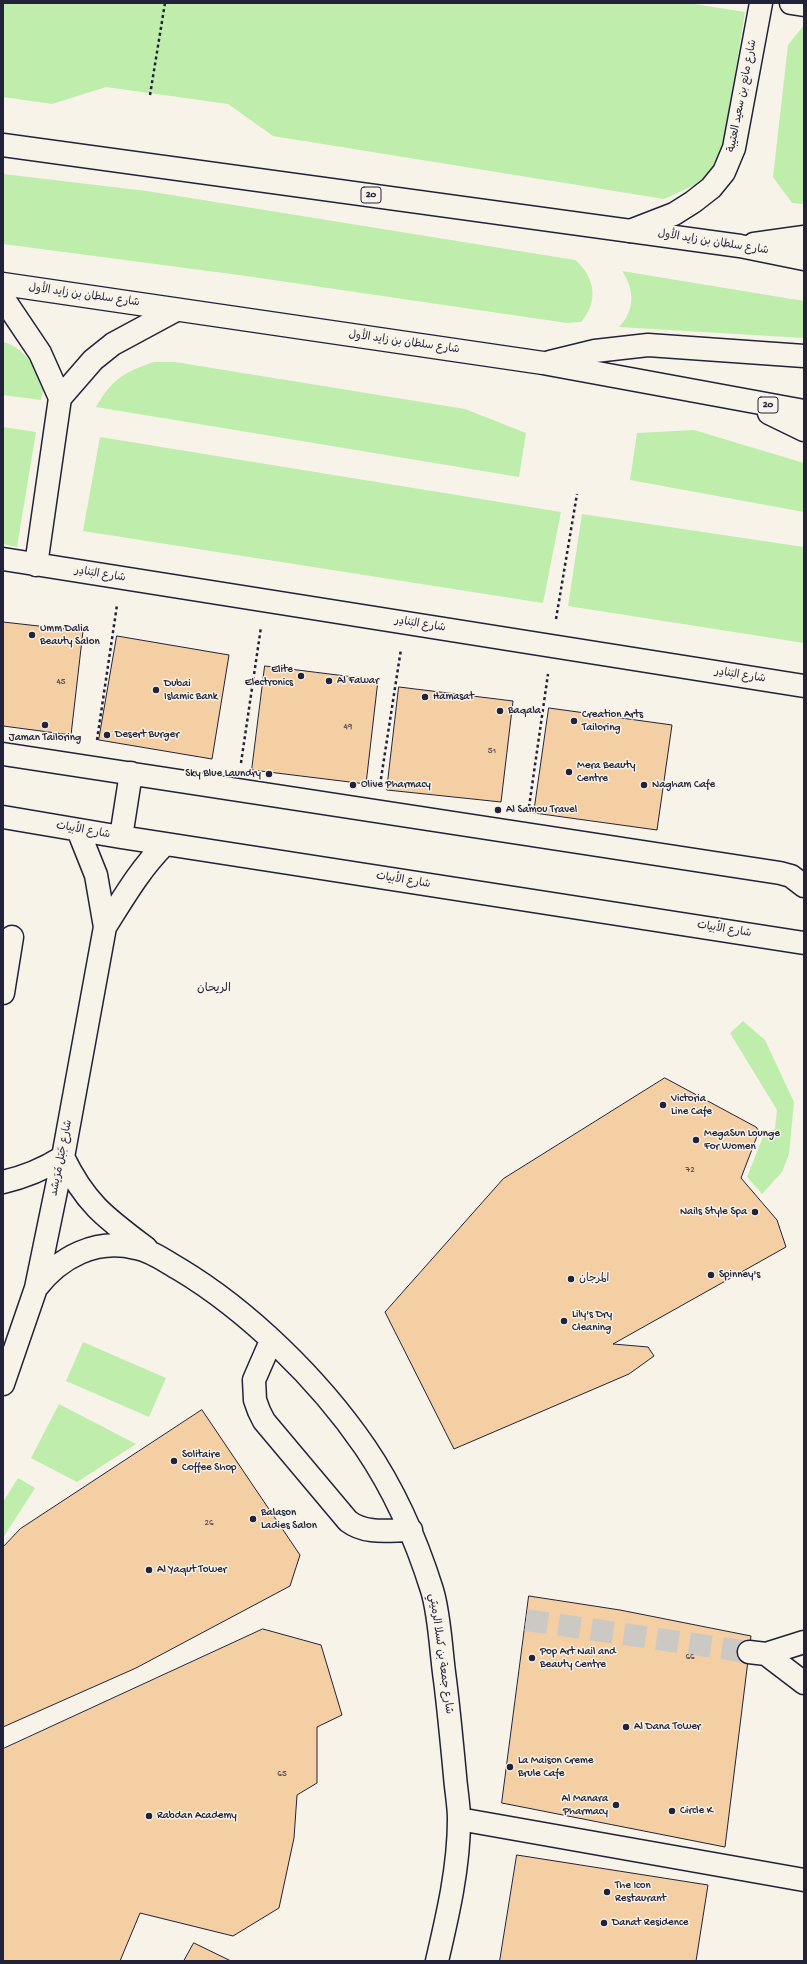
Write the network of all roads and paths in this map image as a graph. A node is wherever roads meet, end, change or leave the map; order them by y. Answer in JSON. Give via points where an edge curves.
{"nodes":[{"id":1,"x":165,"y":3,"type":"edge"},
{"id":2,"x":761,"y":3,"type":"edge"},
{"id":3,"x":791,"y":3,"type":"edge"},
{"id":4,"x":804,"y":5,"type":"edge"},
{"id":5,"x":150,"y":95,"type":"dead end"},
{"id":6,"x":3,"y":145,"type":"edge"},
{"id":7,"x":630,"y":231,"type":"junction"},
{"id":8,"x":804,"y":238,"type":"edge"},
{"id":9,"x":740,"y":246,"type":"junction"},
{"id":10,"x":804,"y":259,"type":"edge"},
{"id":11,"x":3,"y":284,"type":"edge"},
{"id":12,"x":3,"y":298,"type":"edge"},
{"id":13,"x":176,"y":310,"type":"junction"},
{"id":14,"x":804,"y":356,"type":"edge"},
{"id":15,"x":543,"y":363,"type":"junction"},
{"id":16,"x":60,"y":398,"type":"junction"},
{"id":17,"x":732,"y":399,"type":"junction"},
{"id":18,"x":804,"y":411,"type":"edge"},
{"id":19,"x":804,"y":430,"type":"edge"},
{"id":20,"x":577,"y":494,"type":"dead end"},
{"id":21,"x":3,"y":559,"type":"edge"},
{"id":22,"x":36,"y":565,"type":"junction"},
{"id":23,"x":121,"y":578,"type":"junction"},
{"id":24,"x":265,"y":601,"type":"junction"},
{"id":25,"x":404,"y":623,"type":"junction"},
{"id":26,"x":551,"y":646,"type":"junction"},
{"id":27,"x":804,"y":686,"type":"edge"},
{"id":28,"x":3,"y":754,"type":"edge"},
{"id":29,"x":93,"y":767,"type":"junction"},
{"id":30,"x":131,"y":773,"type":"junction"},
{"id":31,"x":237,"y":790,"type":"junction"},
{"id":32,"x":376,"y":811,"type":"junction"},
{"id":33,"x":3,"y":817,"type":"edge"},
{"id":34,"x":78,"y":830,"type":"junction"},
{"id":35,"x":525,"y":834,"type":"junction"},
{"id":36,"x":121,"y":837,"type":"junction"},
{"id":37,"x":165,"y":844,"type":"junction"},
{"id":38,"x":804,"y":886,"type":"edge"},
{"id":39,"x":105,"y":927,"type":"junction"},
{"id":40,"x":12,"y":937,"type":"dead end"},
{"id":41,"x":804,"y":942,"type":"edge"},
{"id":42,"x":3,"y":994,"type":"edge"},
{"id":43,"x":63,"y":1157,"type":"junction"},
{"id":44,"x":3,"y":1182,"type":"edge"},
{"id":45,"x":152,"y":1253,"type":"junction"},
{"id":46,"x":36,"y":1288,"type":"junction"},
{"id":47,"x":271,"y":1341,"type":"junction"},
{"id":48,"x":3,"y":1384,"type":"edge"},
{"id":49,"x":411,"y":1530,"type":"junction"},
{"id":50,"x":804,"y":1642,"type":"edge"},
{"id":51,"x":804,"y":1683,"type":"edge"},
{"id":52,"x":459,"y":1818,"type":"junction"},
{"id":53,"x":804,"y":1880,"type":"edge"},
{"id":54,"x":437,"y":1961,"type":"edge"}],
"edges":[{"from":1,"to":5,"type":"path"},
{"from":2,"to":7,"type":"street","name":"شارع مانع بن سعيد العتيبة","via":[[734,148],[724,172],[711,188],[694,202],[674,214]]},
{"from":3,"to":4,"type":"street"},
{"from":6,"to":7,"type":"street","name":"شارع سلطان بن زايد الأول","number":"20"},
{"from":7,"to":9,"type":"street","name":"شارع سلطان بن زايد الأول","number":"20"},
{"from":8,"to":9,"type":"street","via":[[779,239]]},
{"from":9,"to":10,"type":"street","name":"شارع سلطان بن زايد الأول","number":"20"},
{"from":11,"to":13,"type":"street","name":"شارع سلطان بن زايد الأول","number":"20"},
{"from":12,"to":16,"type":"street","via":[[40,353]]},
{"from":13,"to":15,"type":"street","name":"شارع سلطان بن زايد الأول","number":"20"},
{"from":13,"to":16,"type":"street","via":[[113,344],[93,360]]},
{"from":14,"to":15,"type":"street","via":[[648,345],[595,351]]},
{"from":15,"to":17,"type":"street","name":"شارع سلطان بن زايد الأول","number":"20"},
{"from":16,"to":22,"type":"street"},
{"from":17,"to":18,"type":"street","name":"شارع سلطان بن زايد الأول","number":"20"},
{"from":17,"to":19,"type":"street"},
{"from":20,"to":26,"type":"path"},
{"from":21,"to":22,"type":"street","name":"شارع البَنادِر"},
{"from":22,"to":23,"type":"street","name":"شارع البَنادِر"},
{"from":23,"to":24,"type":"street","name":"شارع البَنادِر"},
{"from":23,"to":29,"type":"path"},
{"from":24,"to":25,"type":"street","name":"شارع البَنادِر"},
{"from":24,"to":31,"type":"path"},
{"from":25,"to":26,"type":"street","name":"شارع البَنادِر"},
{"from":25,"to":32,"type":"path"},
{"from":26,"to":27,"type":"street","name":"شارع البَنادِر"},
{"from":26,"to":35,"type":"path"},
{"from":28,"to":29,"type":"street"},
{"from":29,"to":30,"type":"street"},
{"from":30,"to":31,"type":"street"},
{"from":30,"to":36,"type":"street"},
{"from":31,"to":32,"type":"street"},
{"from":32,"to":35,"type":"street"},
{"from":33,"to":34,"type":"street","name":"شارع الأبيات"},
{"from":34,"to":36,"type":"street","name":"شارع الأبيات"},
{"from":34,"to":39,"type":"street","name":"شارع جَبَل مُرَيشد","via":[[96,875]]},
{"from":35,"to":38,"type":"street","via":[[780,873],[791,876]]},
{"from":36,"to":37,"type":"street","name":"شارع الأبيات"},
{"from":37,"to":39,"type":"street","name":"شارع جَبَل مُرَيشد","via":[[134,880]]},
{"from":37,"to":41,"type":"street","name":"شارع الأبيات"},
{"from":39,"to":43,"type":"street","name":"شارع جَبَل مُرَيشد"},
{"from":40,"to":42,"type":"street"},
{"from":43,"to":44,"type":"street","via":[[43,1169]]},
{"from":43,"to":45,"type":"street","via":[[74,1180],[98,1210]]},
{"from":43,"to":46,"type":"street","name":"شارع جَبَل مُرَيشد"},
{"from":45,"to":46,"type":"street","name":"شارع جمعة بن كسلا الرميثي","via":[[120,1246],[88,1249],[58,1264]]},
{"from":45,"to":47,"type":"street","name":"شارع جمعة بن كسلا الرميثي","via":[[218,1295]]},
{"from":46,"to":48,"type":"street","name":"شارع جَبَل مُرَيشد"},
{"from":47,"to":49,"type":"street","name":"شارع جمعة بن كسلا الرميثي","via":[[306,1374],[340,1413],[390,1488]]},
{"from":47,"to":49,"type":"street","via":[[254,1380],[255,1400],[264,1421],[348,1522],[370,1530]]},
{"from":49,"to":52,"type":"street","name":"شارع جمعة بن كسلا الرميثي","via":[[433,1594]]},
{"from":50,"to":51,"type":"street","via":[[758,1653]]},
{"from":52,"to":53,"type":"street"},
{"from":52,"to":54,"type":"street","name":"شارع جمعة بن كسلا الرميثي","via":[[454,1880]]}]}
